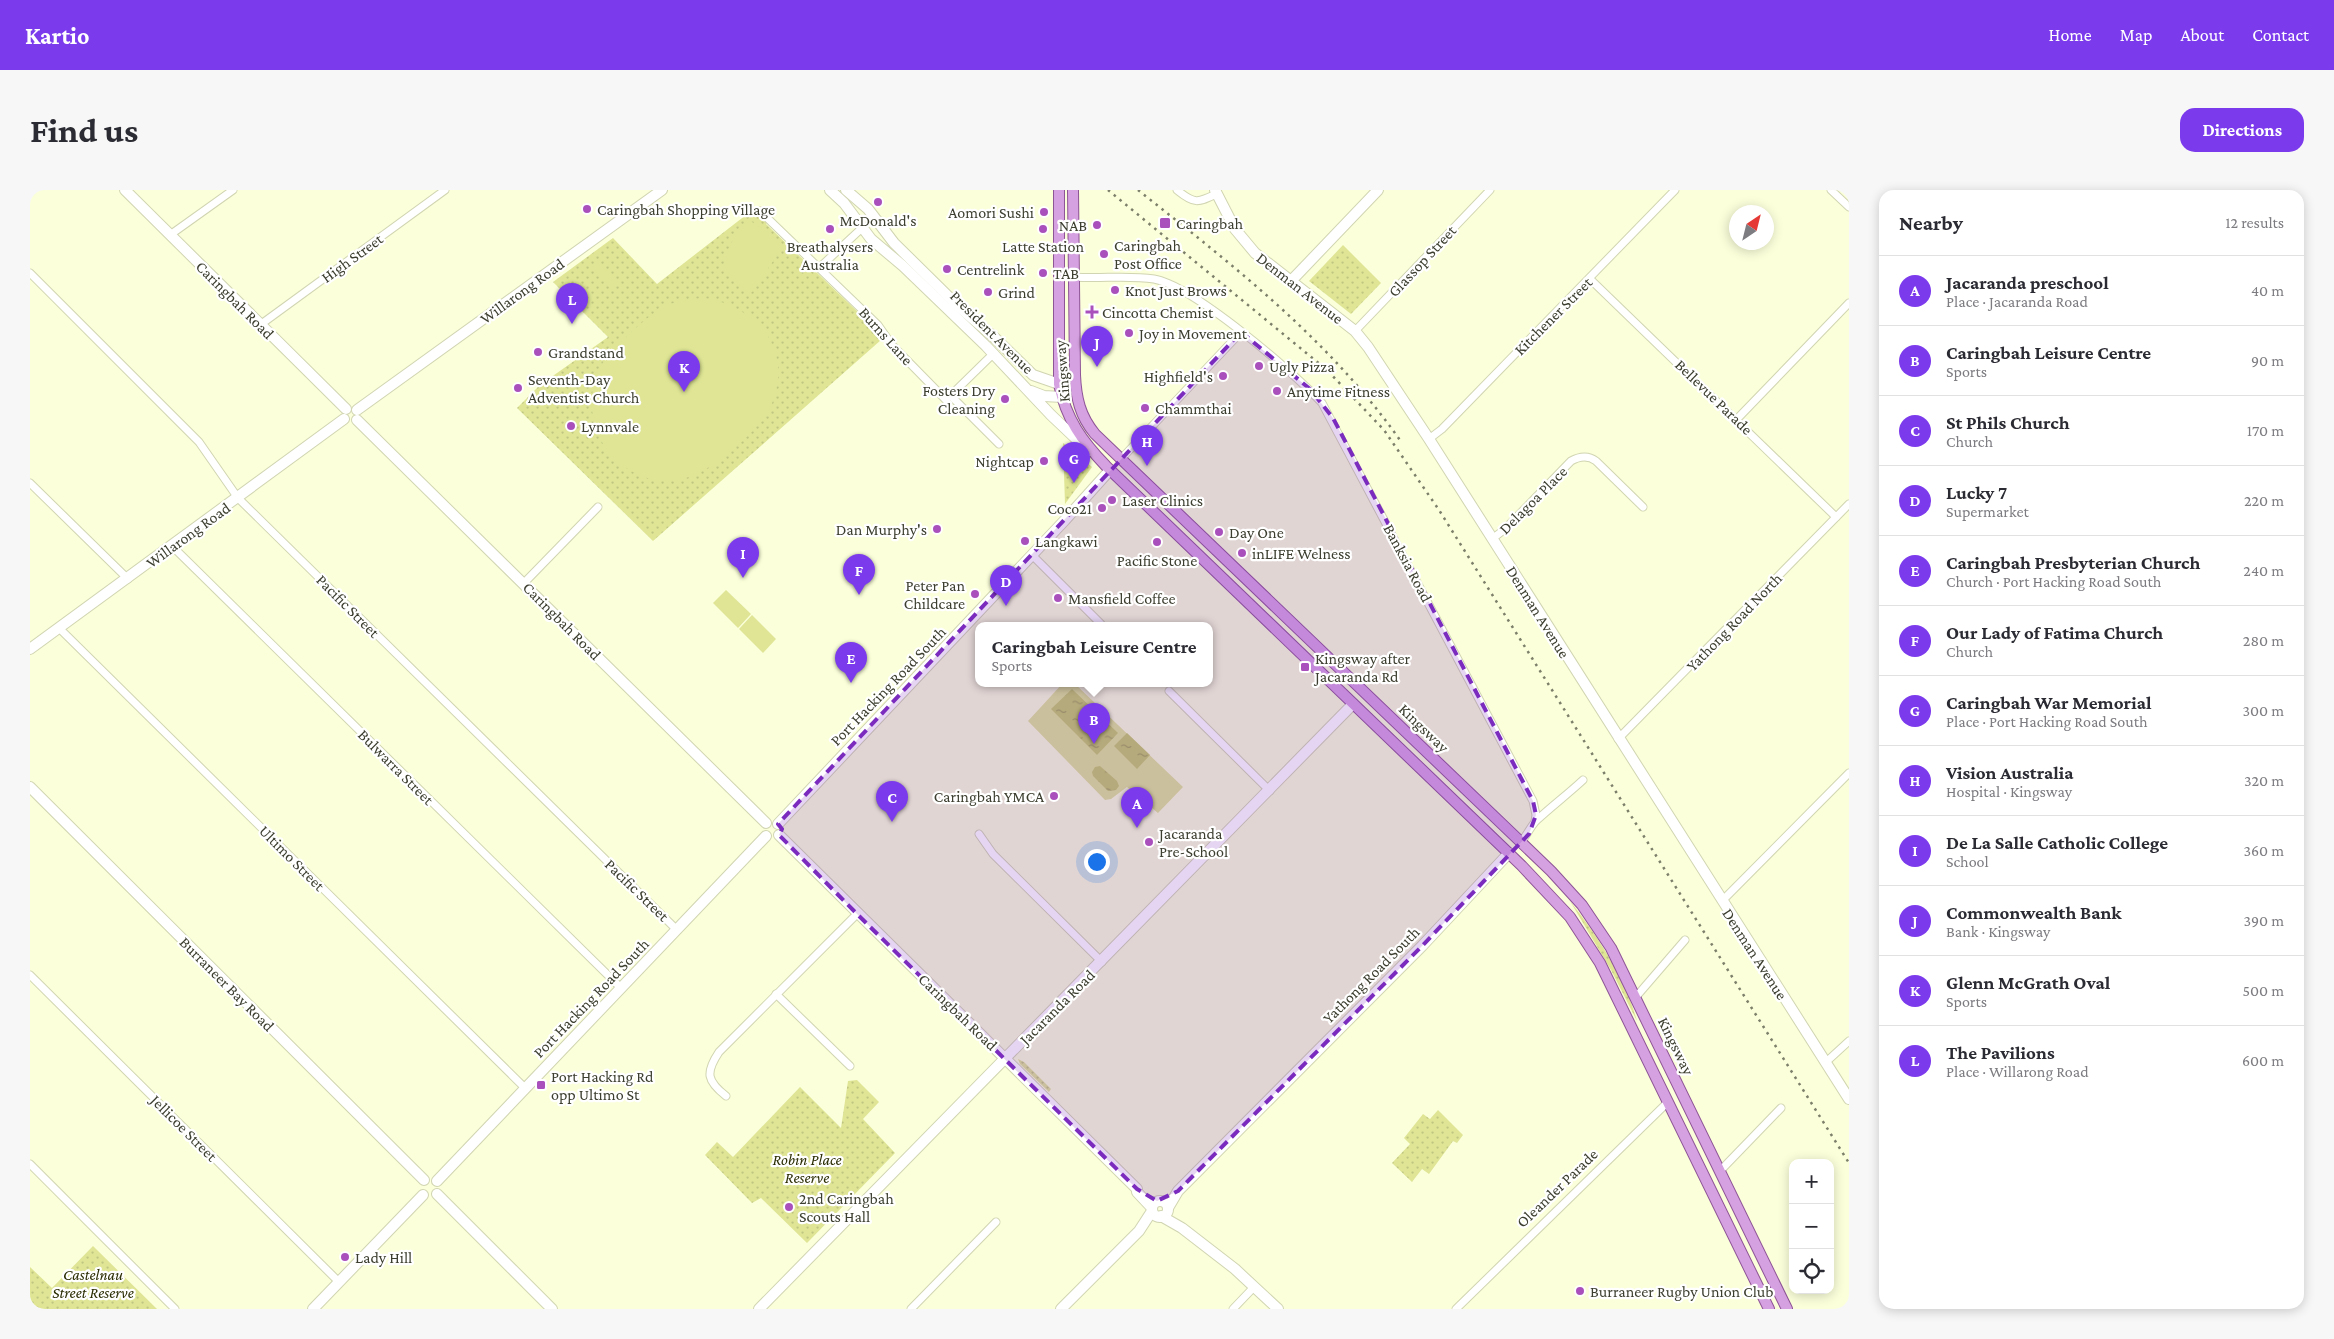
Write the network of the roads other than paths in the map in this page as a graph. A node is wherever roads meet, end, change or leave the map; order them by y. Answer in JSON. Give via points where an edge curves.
{"nodes":[{"id":1,"x":125,"y":190,"type":"edge"},
{"id":2,"x":233,"y":190,"type":"edge"},
{"id":3,"x":444,"y":190,"type":"edge"},
{"id":4,"x":662,"y":190,"type":"edge"},
{"id":5,"x":830,"y":190,"type":"edge"},
{"id":6,"x":844,"y":190,"type":"edge"},
{"id":7,"x":1059,"y":190,"type":"edge"},
{"id":8,"x":1073,"y":190,"type":"edge"},
{"id":9,"x":1178,"y":190,"type":"edge"},
{"id":10,"x":1378,"y":190,"type":"edge"},
{"id":11,"x":1490,"y":190,"type":"edge"},
{"id":12,"x":1675,"y":190,"type":"edge"},
{"id":13,"x":1831,"y":190,"type":"edge"},
{"id":14,"x":1215,"y":192,"type":"edge"},
{"id":15,"x":1849,"y":207,"type":"edge"},
{"id":16,"x":760,"y":211,"type":"dead end"},
{"id":17,"x":862,"y":228,"type":"junction"},
{"id":18,"x":170,"y":235,"type":"junction"},
{"id":19,"x":819,"y":268,"type":"junction"},
{"id":20,"x":30,"y":272,"type":"edge"},
{"id":21,"x":1074,"y":277,"type":"junction"},
{"id":22,"x":1058,"y":278,"type":"junction"},
{"id":23,"x":1590,"y":279,"type":"junction"},
{"id":24,"x":1291,"y":281,"type":"junction"},
{"id":25,"x":1849,"y":304,"type":"edge"},
{"id":26,"x":260,"y":325,"type":"junction"},
{"id":27,"x":1355,"y":331,"type":"junction"},
{"id":28,"x":1241,"y":332,"type":"junction"},
{"id":29,"x":1002,"y":345,"type":"junction"},
{"id":30,"x":994,"y":353,"type":"junction"},
{"id":31,"x":1059,"y":384,"type":"junction"},
{"id":32,"x":1028,"y":389,"type":"junction"},
{"id":33,"x":1076,"y":394,"type":"junction"},
{"id":34,"x":951,"y":396,"type":"junction"},
{"id":35,"x":1062,"y":396,"type":"junction"},
{"id":36,"x":357,"y":410,"type":"junction"},
{"id":37,"x":345,"y":414,"type":"junction"},
{"id":38,"x":1737,"y":419,"type":"junction"},
{"id":39,"x":357,"y":420,"type":"junction"},
{"id":40,"x":1429,"y":439,"type":"junction"},
{"id":41,"x":999,"y":444,"type":"dead end"},
{"id":42,"x":1121,"y":459,"type":"junction"},
{"id":43,"x":1108,"y":468,"type":"junction"},
{"id":44,"x":30,"y":483,"type":"edge"},
{"id":45,"x":238,"y":498,"type":"junction"},
{"id":46,"x":1849,"y":504,"type":"edge"},
{"id":47,"x":1643,"y":507,"type":"dead end"},
{"id":48,"x":598,"y":508,"type":"dead end"},
{"id":49,"x":1836,"y":517,"type":"junction"},
{"id":50,"x":1492,"y":539,"type":"junction"},
{"id":51,"x":172,"y":546,"type":"junction"},
{"id":52,"x":1032,"y":555,"type":"junction"},
{"id":53,"x":128,"y":579,"type":"junction"},
{"id":54,"x":524,"y":584,"type":"junction"},
{"id":55,"x":1099,"y":622,"type":"edge"},
{"id":56,"x":59,"y":628,"type":"junction"},
{"id":57,"x":31,"y":646,"type":"edge"},
{"id":58,"x":1169,"y":691,"type":"dead end"},
{"id":59,"x":1364,"y":692,"type":"junction"},
{"id":60,"x":1353,"y":704,"type":"junction"},
{"id":61,"x":1618,"y":739,"type":"junction"},
{"id":62,"x":1849,"y":773,"type":"edge"},
{"id":63,"x":1583,"y":780,"type":"dead end"},
{"id":64,"x":30,"y":787,"type":"edge"},
{"id":65,"x":1270,"y":791,"type":"junction"},
{"id":66,"x":1535,"y":821,"type":"junction"},
{"id":67,"x":766,"y":823,"type":"junction"},
{"id":68,"x":778,"y":824,"type":"junction"},
{"id":69,"x":979,"y":834,"type":"dead end"},
{"id":70,"x":779,"y":835,"type":"junction"},
{"id":71,"x":766,"y":836,"type":"junction"},
{"id":72,"x":1521,"y":842,"type":"junction"},
{"id":73,"x":1509,"y":853,"type":"junction"},
{"id":74,"x":1722,"y":901,"type":"junction"},
{"id":75,"x":857,"y":914,"type":"junction"},
{"id":76,"x":677,"y":930,"type":"junction"},
{"id":77,"x":1685,"y":940,"type":"dead end"},
{"id":78,"x":1102,"y":962,"type":"junction"},
{"id":79,"x":30,"y":975,"type":"edge"},
{"id":80,"x":621,"y":988,"type":"junction"},
{"id":81,"x":776,"y":994,"type":"junction"},
{"id":82,"x":1635,"y":998,"type":"junction"},
{"id":83,"x":1849,"y":1041,"type":"edge"},
{"id":84,"x":1006,"y":1058,"type":"junction"},
{"id":85,"x":1825,"y":1063,"type":"junction"},
{"id":86,"x":850,"y":1066,"type":"dead end"},
{"id":87,"x":525,"y":1088,"type":"junction"},
{"id":88,"x":1682,"y":1093,"type":"junction"},
{"id":89,"x":726,"y":1096,"type":"dead end"},
{"id":90,"x":1849,"y":1099,"type":"edge"},
{"id":91,"x":1668,"y":1102,"type":"junction"},
{"id":92,"x":1781,"y":1108,"type":"dead end"},
{"id":93,"x":30,"y":1164,"type":"edge"},
{"id":94,"x":1720,"y":1171,"type":"junction"},
{"id":95,"x":424,"y":1180,"type":"junction"},
{"id":96,"x":437,"y":1181,"type":"junction"},
{"id":97,"x":437,"y":1194,"type":"junction"},
{"id":98,"x":423,"y":1195,"type":"junction"},
{"id":99,"x":1160,"y":1209,"type":"junction"},
{"id":100,"x":996,"y":1222,"type":"dead end"},
{"id":101,"x":339,"y":1282,"type":"junction"},
{"id":102,"x":1254,"y":1287,"type":"junction"},
{"id":103,"x":175,"y":1309,"type":"edge"},
{"id":104,"x":314,"y":1309,"type":"edge"},
{"id":105,"x":552,"y":1309,"type":"edge"},
{"id":106,"x":759,"y":1309,"type":"edge"},
{"id":107,"x":911,"y":1309,"type":"edge"},
{"id":108,"x":1061,"y":1309,"type":"edge"},
{"id":109,"x":1233,"y":1309,"type":"edge"},
{"id":110,"x":1278,"y":1309,"type":"edge"},
{"id":111,"x":1456,"y":1309,"type":"edge"},
{"id":112,"x":1769,"y":1309,"type":"edge"},
{"id":113,"x":1787,"y":1309,"type":"edge"}],
"edges":[{"from":1,"to":18,"type":"street","name":"Caringbah Road"},
{"from":2,"to":18,"type":"street"},
{"from":3,"to":26,"type":"street","name":"High Street"},
{"from":4,"to":36,"type":"street","name":"Willarong Road"},
{"from":5,"to":17,"type":"street","name":"President Avenue"},
{"from":6,"to":17,"type":"street","via":[[863,220]]},
{"from":6,"to":29,"type":"street","name":"President Avenue","via":[[868,209],[894,243]]},
{"from":7,"to":22,"type":"main road","name":"Kingsway"},
{"from":8,"to":21,"type":"main road","name":"Kingsway"},
{"from":9,"to":14,"type":"street","name":"Denman Avenue","via":[[1194,201],[1202,201]]},
{"from":10,"to":24,"type":"street"},
{"from":11,"to":27,"type":"street","name":"Glassop Street"},
{"from":12,"to":23,"type":"street","name":"Kitchener Street"},
{"from":13,"to":15,"type":"street"},
{"from":14,"to":24,"type":"street","name":"Denman Avenue","via":[[1243,241]]},
{"from":16,"to":19,"type":"street","name":"Burns Lane"},
{"from":17,"to":19,"type":"street"},
{"from":17,"to":30,"type":"street","name":"President Avenue"},
{"from":18,"to":26,"type":"street","name":"Caringbah Road"},
{"from":19,"to":34,"type":"street","name":"Burns Lane","via":[[878,325],[892,345],[946,400]]},
{"from":20,"to":45,"type":"street","name":"Pacific Street","via":[[199,442]]},
{"from":21,"to":22,"type":"main road"},
{"from":21,"to":28,"type":"street","name":"Banksia Road","via":[[1165,282]]},
{"from":21,"to":33,"type":"main road","name":"Kingsway"},
{"from":22,"to":31,"type":"main road","name":"Kingsway"},
{"from":23,"to":38,"type":"street","name":"Bellevue Parade"},
{"from":23,"to":40,"type":"street","name":"Kitchener Street"},
{"from":24,"to":27,"type":"street","name":"Denman Avenue"},
{"from":25,"to":38,"type":"street"},
{"from":26,"to":37,"type":"street","name":"Caringbah Road"},
{"from":27,"to":40,"type":"street","name":"Denman Avenue"},
{"from":28,"to":42,"type":"street"},
{"from":28,"to":66,"type":"street","name":"Banksia Road","via":[[1310,389],[1332,418],[1533,801]]},
{"from":29,"to":30,"type":"street"},
{"from":29,"to":31,"type":"street","name":"President Avenue","via":[[1036,377]]},
{"from":30,"to":32,"type":"street","name":"President Avenue"},
{"from":30,"to":34,"type":"street"},
{"from":31,"to":33,"type":"main road","name":"President Avenue"},
{"from":31,"to":35,"type":"main road","name":"Kingsway"},
{"from":32,"to":35,"type":"street","name":"President Avenue","via":[[1041,395]]},
{"from":32,"to":43,"type":"street","name":"President Avenue"},
{"from":33,"to":35,"type":"main road","name":"President Avenue"},
{"from":33,"to":42,"type":"main road","name":"Kingsway","via":[[1089,427]]},
{"from":34,"to":41,"type":"street","name":"Burns Lane"},
{"from":35,"to":43,"type":"main road","name":"Kingsway","via":[[1067,415],[1077,433]]},
{"from":36,"to":37,"type":"street","via":[[350,407]]},
{"from":36,"to":39,"type":"street"},
{"from":37,"to":39,"type":"street","via":[[350,423]]},
{"from":37,"to":45,"type":"street","name":"Willarong Road"},
{"from":38,"to":49,"type":"street","name":"Bellevue Parade"},
{"from":39,"to":54,"type":"street","name":"Caringbah Road"},
{"from":40,"to":50,"type":"street","name":"Denman Avenue"},
{"from":42,"to":43,"type":"main road","name":"Port Hacking Road South"},
{"from":42,"to":59,"type":"main road","name":"Kingsway"},
{"from":43,"to":52,"type":"street","name":"Port Hacking Road South"},
{"from":43,"to":60,"type":"main road","name":"Kingsway"},
{"from":44,"to":53,"type":"street"},
{"from":45,"to":51,"type":"street","name":"Willarong Road"},
{"from":45,"to":76,"type":"street","name":"Pacific Street"},
{"from":46,"to":49,"type":"street","name":"Yathong Road North"},
{"from":47,"to":50,"type":"street","name":"Delagoa Place","via":[[1596,461],[1580,457],[1571,461]]},
{"from":48,"to":54,"type":"street"},
{"from":49,"to":61,"type":"street","name":"Yathong Road North"},
{"from":50,"to":61,"type":"street","name":"Denman Avenue"},
{"from":51,"to":53,"type":"street","name":"Willarong Road"},
{"from":51,"to":80,"type":"street","name":"Bulwarra Street"},
{"from":52,"to":55,"type":"street"},
{"from":52,"to":68,"type":"street","name":"Port Hacking Road South"},
{"from":53,"to":56,"type":"street","name":"Willarong Road"},
{"from":54,"to":67,"type":"street","name":"Caringbah Road"},
{"from":56,"to":57,"type":"street","name":"Willarong Road"},
{"from":56,"to":87,"type":"street","name":"Ultimo Street"},
{"from":58,"to":65,"type":"street"},
{"from":59,"to":60,"type":"main road"},
{"from":59,"to":72,"type":"main road","name":"Kingsway"},
{"from":60,"to":65,"type":"street","name":"Jacaranda Road"},
{"from":60,"to":73,"type":"main road","name":"Kingsway"},
{"from":61,"to":74,"type":"street","name":"Denman Avenue"},
{"from":62,"to":74,"type":"street"},
{"from":63,"to":66,"type":"street","name":"Yathong Road South"},
{"from":64,"to":95,"type":"street","name":"Burraneer Bay Road"},
{"from":65,"to":78,"type":"street","name":"Jacaranda Road","via":[[1160,899]]},
{"from":66,"to":72,"type":"street","name":"Yathong Road South"},
{"from":67,"to":68,"type":"street"},
{"from":67,"to":71,"type":"street","via":[[763,828]]},
{"from":68,"to":70,"type":"street"},
{"from":69,"to":78,"type":"street","via":[[993,854]]},
{"from":70,"to":71,"type":"street"},
{"from":70,"to":75,"type":"street","name":"Caringbah Road"},
{"from":71,"to":76,"type":"street","name":"Port Hacking Road South"},
{"from":72,"to":73,"type":"main road","name":"Yathong Road South"},
{"from":72,"to":82,"type":"main road","name":"Kingsway","via":[[1588,912]]},
{"from":73,"to":91,"type":"main road","name":"Kingsway","via":[[1560,905],[1591,948]]},
{"from":73,"to":99,"type":"street","name":"Yathong Road South","via":[[1422,946]]},
{"from":74,"to":85,"type":"street","name":"Denman Avenue"},
{"from":75,"to":81,"type":"street"},
{"from":75,"to":84,"type":"street","name":"Caringbah Road"},
{"from":76,"to":80,"type":"street","name":"Port Hacking Road South"},
{"from":77,"to":82,"type":"street"},
{"from":78,"to":84,"type":"street","name":"Jacaranda Road"},
{"from":79,"to":101,"type":"street","name":"Jellicoe Street"},
{"from":80,"to":87,"type":"street","name":"Port Hacking Road South"},
{"from":81,"to":86,"type":"street"},
{"from":81,"to":89,"type":"street","via":[[712,1061],[712,1085]]},
{"from":82,"to":88,"type":"main road","name":"Kingsway"},
{"from":83,"to":85,"type":"street"},
{"from":84,"to":99,"type":"street","name":"Caringbah Road","via":[[1137,1192]]},
{"from":84,"to":106,"type":"street","name":"Jacaranda Road"},
{"from":85,"to":90,"type":"street","name":"Denman Avenue"},
{"from":87,"to":96,"type":"street","name":"Port Hacking Road South"},
{"from":88,"to":91,"type":"main road","name":"Oleander Parade"},
{"from":88,"to":94,"type":"main road","name":"Kingsway"},
{"from":91,"to":111,"type":"street","name":"Oleander Parade"},
{"from":91,"to":112,"type":"main road","name":"Kingsway"},
{"from":92,"to":94,"type":"street"},
{"from":93,"to":103,"type":"street"},
{"from":94,"to":113,"type":"main road","name":"Kingsway"},
{"from":95,"to":96,"type":"street"},
{"from":95,"to":98,"type":"street","via":[[420,1188]]},
{"from":96,"to":97,"type":"street","via":[[440,1186]]},
{"from":97,"to":98,"type":"street","via":[[432,1198]]},
{"from":97,"to":105,"type":"street"},
{"from":98,"to":101,"type":"street"},
{"from":99,"to":102,"type":"street","name":"Caringbah Road"},
{"from":99,"to":108,"type":"street","name":"Yathong Road South"},
{"from":100,"to":107,"type":"street"},
{"from":101,"to":104,"type":"street"},
{"from":102,"to":109,"type":"street"},
{"from":102,"to":110,"type":"street","name":"Caringbah Road"}]}
